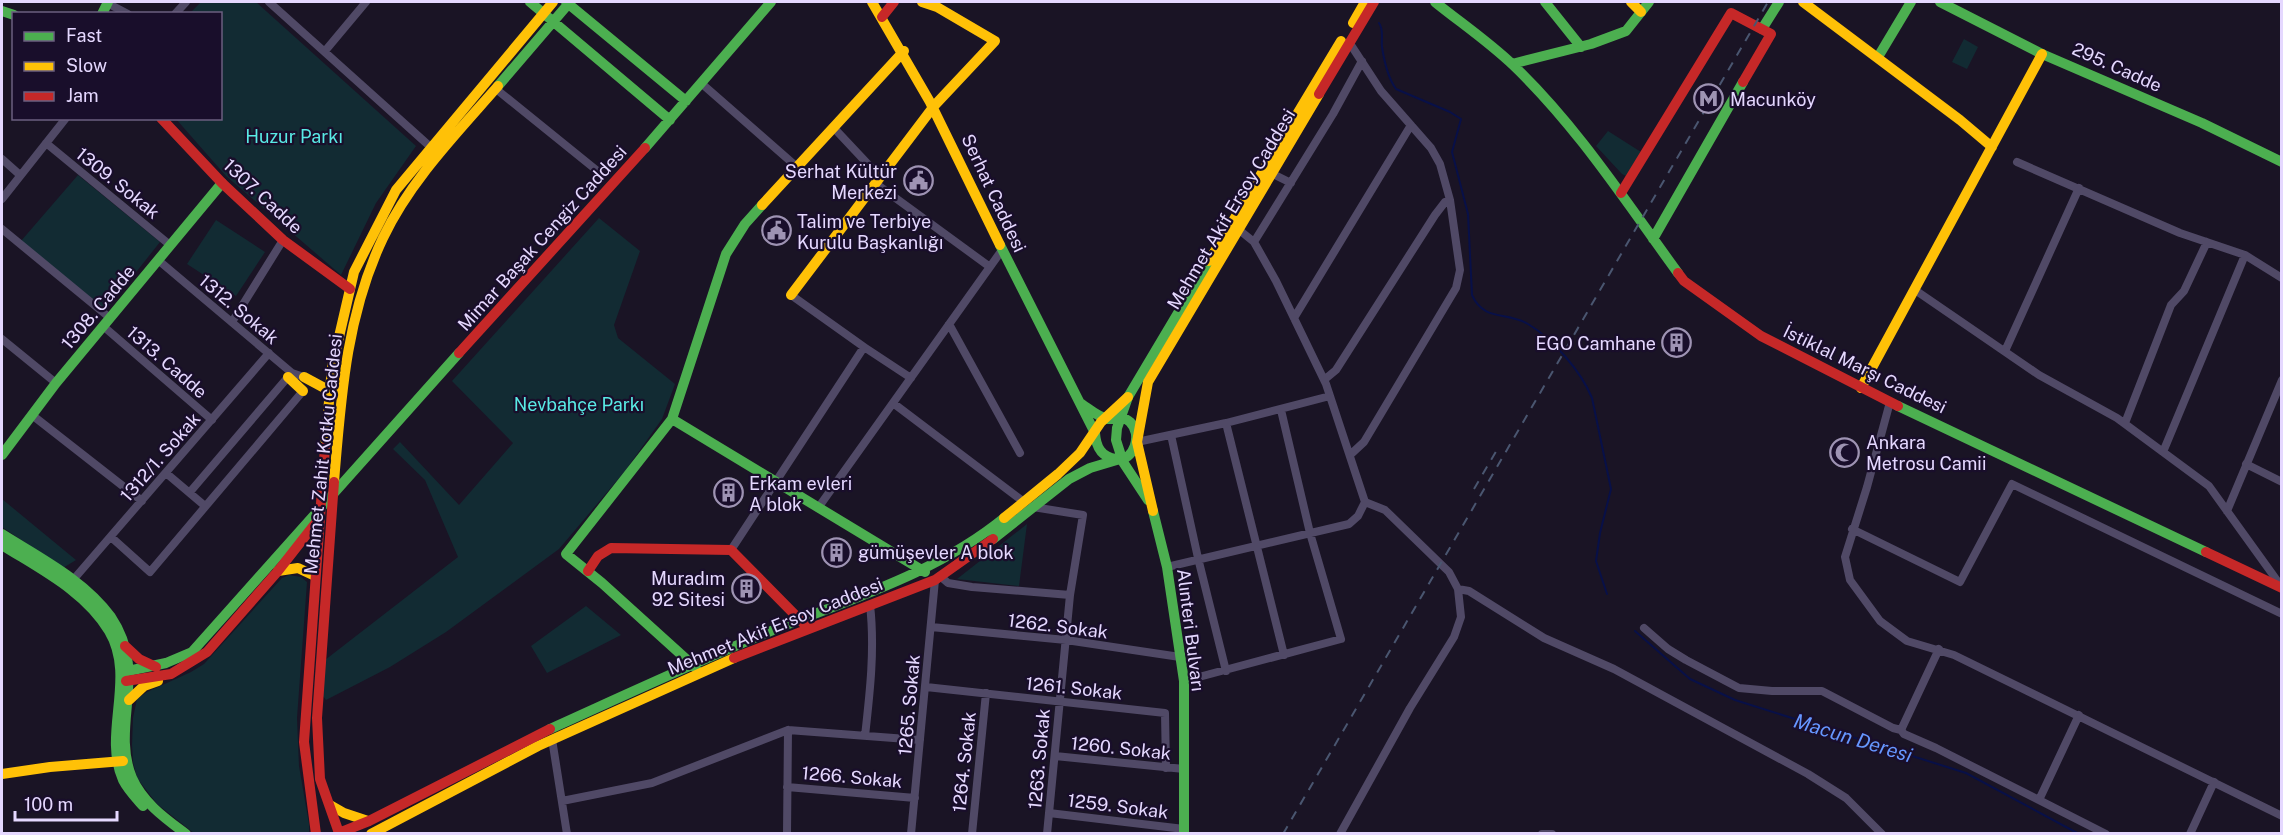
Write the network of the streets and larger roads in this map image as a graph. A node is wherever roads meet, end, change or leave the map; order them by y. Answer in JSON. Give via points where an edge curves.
{"nodes":[{"id":1,"x":269,"y":2,"type":"edge"},
{"id":2,"x":366,"y":2,"type":"edge"},
{"id":3,"x":530,"y":2,"type":"edge"},
{"id":4,"x":553,"y":2,"type":"edge"},
{"id":5,"x":568,"y":2,"type":"edge"},
{"id":6,"x":771,"y":2,"type":"edge"},
{"id":7,"x":872,"y":2,"type":"edge"},
{"id":8,"x":894,"y":2,"type":"edge"},
{"id":9,"x":922,"y":2,"type":"edge"},
{"id":10,"x":1365,"y":2,"type":"edge"},
{"id":11,"x":1374,"y":2,"type":"edge"},
{"id":12,"x":1435,"y":2,"type":"edge"},
{"id":13,"x":1545,"y":2,"type":"edge"},
{"id":14,"x":1631,"y":2,"type":"edge"},
{"id":15,"x":1649,"y":2,"type":"edge"},
{"id":16,"x":1779,"y":2,"type":"edge"},
{"id":17,"x":1803,"y":2,"type":"edge"},
{"id":18,"x":1911,"y":2,"type":"edge"},
{"id":19,"x":1940,"y":2,"type":"edge"},
{"id":20,"x":106,"y":6,"type":"edge"},
{"id":21,"x":122,"y":12,"type":"edge"},
{"id":22,"x":1641,"y":12,"type":"junction"},
{"id":23,"x":543,"y":13,"type":"junction"},
{"id":24,"x":882,"y":17,"type":"junction"},
{"id":25,"x":553,"y":21,"type":"junction"},
{"id":26,"x":1762,"y":29,"type":"junction"},
{"id":27,"x":1349,"y":42,"type":"junction"},
{"id":28,"x":1581,"y":47,"type":"junction"},
{"id":29,"x":325,"y":51,"type":"junction"},
{"id":30,"x":904,"y":51,"type":"junction"},
{"id":31,"x":2042,"y":54,"type":"junction"},
{"id":32,"x":1878,"y":57,"type":"junction"},
{"id":33,"x":1362,"y":61,"type":"junction"},
{"id":34,"x":1512,"y":64,"type":"junction"},
{"id":35,"x":701,"y":83,"type":"junction"},
{"id":36,"x":496,"y":89,"type":"junction"},
{"id":37,"x":686,"y":101,"type":"junction"},
{"id":38,"x":934,"y":106,"type":"junction"},
{"id":39,"x":64,"y":120,"type":"edge"},
{"id":40,"x":163,"y":120,"type":"edge"},
{"id":41,"x":670,"y":120,"type":"junction"},
{"id":42,"x":1411,"y":125,"type":"junction"},
{"id":43,"x":833,"y":127,"type":"junction"},
{"id":44,"x":46,"y":143,"type":"junction"},
{"id":45,"x":1992,"y":147,"type":"junction"},
{"id":46,"x":435,"y":152,"type":"junction"},
{"id":47,"x":2,"y":159,"type":"edge"},
{"id":48,"x":2017,"y":162,"type":"dead end"},
{"id":49,"x":2282,"y":162,"type":"edge"},
{"id":50,"x":797,"y":167,"type":"junction"},
{"id":51,"x":600,"y":173,"type":"dead end"},
{"id":52,"x":1271,"y":173,"type":"junction"},
{"id":53,"x":20,"y":175,"type":"junction"},
{"id":54,"x":878,"y":180,"type":"junction"},
{"id":55,"x":222,"y":183,"type":"junction"},
{"id":56,"x":1291,"y":183,"type":"junction"},
{"id":57,"x":2079,"y":188,"type":"junction"},
{"id":58,"x":1621,"y":193,"type":"junction"},
{"id":59,"x":2,"y":199,"type":"edge"},
{"id":60,"x":1450,"y":200,"type":"junction"},
{"id":61,"x":2,"y":229,"type":"edge"},
{"id":62,"x":1238,"y":229,"type":"junction"},
{"id":63,"x":1653,"y":238,"type":"junction"},
{"id":64,"x":283,"y":240,"type":"junction"},
{"id":65,"x":1254,"y":242,"type":"junction"},
{"id":66,"x":2207,"y":242,"type":"junction"},
{"id":67,"x":170,"y":245,"type":"junction"},
{"id":68,"x":1002,"y":250,"type":"junction"},
{"id":69,"x":2245,"y":255,"type":"junction"},
{"id":70,"x":158,"y":260,"type":"junction"},
{"id":71,"x":990,"y":267,"type":"junction"},
{"id":72,"x":2282,"y":278,"type":"edge"},
{"id":73,"x":350,"y":289,"type":"junction"},
{"id":74,"x":1915,"y":290,"type":"junction"},
{"id":75,"x":791,"y":295,"type":"joint"},
{"id":76,"x":1294,"y":318,"type":"junction"},
{"id":77,"x":107,"y":322,"type":"junction"},
{"id":78,"x":232,"y":322,"type":"junction"},
{"id":79,"x":949,"y":324,"type":"junction"},
{"id":80,"x":2,"y":339,"type":"edge"},
{"id":81,"x":864,"y":347,"type":"junction"},
{"id":82,"x":2005,"y":351,"type":"junction"},
{"id":83,"x":269,"y":353,"type":"junction"},
{"id":84,"x":332,"y":375,"type":"junction"},
{"id":85,"x":288,"y":377,"type":"joint"},
{"id":86,"x":304,"y":377,"type":"junction"},
{"id":87,"x":344,"y":377,"type":"junction"},
{"id":88,"x":911,"y":378,"type":"junction"},
{"id":89,"x":1324,"y":380,"type":"junction"},
{"id":90,"x":2282,"y":380,"type":"edge"},
{"id":91,"x":56,"y":383,"type":"junction"},
{"id":92,"x":1861,"y":388,"type":"junction"},
{"id":93,"x":303,"y":391,"type":"joint"},
{"id":94,"x":336,"y":391,"type":"junction"},
{"id":95,"x":1330,"y":396,"type":"junction"},
{"id":96,"x":1128,"y":397,"type":"junction"},
{"id":97,"x":1890,"y":402,"type":"junction"},
{"id":98,"x":893,"y":403,"type":"junction"},
{"id":99,"x":1080,"y":403,"type":"junction"},
{"id":100,"x":1281,"y":410,"type":"junction"},
{"id":101,"x":32,"y":415,"type":"junction"},
{"id":102,"x":1118,"y":417,"type":"junction"},
{"id":103,"x":672,"y":419,"type":"junction"},
{"id":104,"x":1107,"y":419,"type":"junction"},
{"id":105,"x":212,"y":420,"type":"junction"},
{"id":106,"x":1226,"y":423,"type":"junction"},
{"id":107,"x":2125,"y":423,"type":"junction"},
{"id":108,"x":1095,"y":434,"type":"junction"},
{"id":109,"x":1171,"y":435,"type":"junction"},
{"id":110,"x":1137,"y":442,"type":"junction"},
{"id":111,"x":2163,"y":452,"type":"junction"},
{"id":112,"x":2,"y":453,"type":"edge"},
{"id":113,"x":1020,"y":453,"type":"dead end"},
{"id":114,"x":1350,"y":455,"type":"junction"},
{"id":115,"x":1120,"y":459,"type":"junction"},
{"id":116,"x":337,"y":461,"type":"junction"},
{"id":117,"x":2246,"y":464,"type":"junction"},
{"id":118,"x":353,"y":472,"type":"junction"},
{"id":119,"x":166,"y":473,"type":"junction"},
{"id":120,"x":1061,"y":478,"type":"junction"},
{"id":121,"x":2282,"y":482,"type":"edge"},
{"id":122,"x":775,"y":483,"type":"junction"},
{"id":123,"x":189,"y":492,"type":"junction"},
{"id":124,"x":334,"y":493,"type":"junction"},
{"id":125,"x":142,"y":501,"type":"junction"},
{"id":126,"x":1365,"y":502,"type":"junction"},
{"id":127,"x":1028,"y":504,"type":"junction"},
{"id":128,"x":1152,"y":505,"type":"junction"},
{"id":129,"x":205,"y":506,"type":"junction"},
{"id":130,"x":320,"y":507,"type":"junction"},
{"id":131,"x":818,"y":508,"type":"junction"},
{"id":132,"x":2227,"y":511,"type":"junction"},
{"id":133,"x":319,"y":519,"type":"junction"},
{"id":134,"x":1852,"y":529,"type":"junction"},
{"id":135,"x":1310,"y":533,"type":"junction"},
{"id":136,"x":2,"y":534,"type":"edge"},
{"id":137,"x":111,"y":537,"type":"junction"},
{"id":138,"x":2,"y":545,"type":"edge"},
{"id":139,"x":1255,"y":546,"type":"junction"},
{"id":140,"x":731,"y":550,"type":"junction"},
{"id":141,"x":1198,"y":558,"type":"junction"},
{"id":142,"x":1167,"y":567,"type":"junction"},
{"id":143,"x":922,"y":570,"type":"junction"},
{"id":144,"x":278,"y":571,"type":"junction"},
{"id":145,"x":588,"y":571,"type":"junction"},
{"id":146,"x":315,"y":576,"type":"junction"},
{"id":147,"x":937,"y":578,"type":"junction"},
{"id":148,"x":73,"y":580,"type":"junction"},
{"id":149,"x":2282,"y":588,"type":"edge"},
{"id":150,"x":1458,"y":589,"type":"junction"},
{"id":151,"x":1071,"y":595,"type":"junction"},
{"id":152,"x":870,"y":605,"type":"junction"},
{"id":153,"x":2282,"y":614,"type":"edge"},
{"id":154,"x":801,"y":619,"type":"junction"},
{"id":155,"x":931,"y":627,"type":"junction"},
{"id":156,"x":1644,"y":628,"type":"dead end"},
{"id":157,"x":807,"y":629,"type":"junction"},
{"id":158,"x":1066,"y":640,"type":"junction"},
{"id":159,"x":124,"y":644,"type":"junction"},
{"id":160,"x":1939,"y":649,"type":"junction"},
{"id":161,"x":1284,"y":655,"type":"junction"},
{"id":162,"x":1180,"y":657,"type":"junction"},
{"id":163,"x":156,"y":667,"type":"junction"},
{"id":164,"x":696,"y":669,"type":"junction"},
{"id":165,"x":1226,"y":670,"type":"junction"},
{"id":166,"x":171,"y":674,"type":"junction"},
{"id":167,"x":127,"y":676,"type":"junction"},
{"id":168,"x":1184,"y":681,"type":"junction"},
{"id":169,"x":926,"y":687,"type":"junction"},
{"id":170,"x":986,"y":693,"type":"junction"},
{"id":171,"x":129,"y":700,"type":"junction"},
{"id":172,"x":1060,"y":701,"type":"junction"},
{"id":173,"x":2079,"y":715,"type":"junction"},
{"id":174,"x":788,"y":729,"type":"junction"},
{"id":175,"x":1901,"y":730,"type":"junction"},
{"id":176,"x":865,"y":736,"type":"junction"},
{"id":177,"x":552,"y":739,"type":"junction"},
{"id":178,"x":920,"y":740,"type":"junction"},
{"id":179,"x":1055,"y":756,"type":"junction"},
{"id":180,"x":122,"y":762,"type":"junction"},
{"id":181,"x":1166,"y":768,"type":"junction"},
{"id":182,"x":1184,"y":769,"type":"junction"},
{"id":183,"x":2,"y":774,"type":"edge"},
{"id":184,"x":2214,"y":782,"type":"junction"},
{"id":185,"x":787,"y":787,"type":"junction"},
{"id":186,"x":915,"y":798,"type":"junction"},
{"id":187,"x":2039,"y":800,"type":"junction"},
{"id":188,"x":562,"y":801,"type":"junction"},
{"id":189,"x":330,"y":805,"type":"junction"},
{"id":190,"x":1049,"y":813,"type":"junction"},
{"id":191,"x":2282,"y":816,"type":"edge"},
{"id":192,"x":369,"y":821,"type":"junction"},
{"id":193,"x":1184,"y":831,"type":"edge"},
{"id":194,"x":340,"y":833,"type":"edge"},
{"id":195,"x":175,"y":834,"type":"edge"},
{"id":196,"x":186,"y":834,"type":"edge"},
{"id":197,"x":316,"y":834,"type":"edge"},
{"id":198,"x":323,"y":834,"type":"edge"},
{"id":199,"x":371,"y":834,"type":"edge"},
{"id":200,"x":567,"y":834,"type":"edge"},
{"id":201,"x":787,"y":834,"type":"edge"},
{"id":202,"x":911,"y":834,"type":"edge"},
{"id":203,"x":972,"y":834,"type":"edge"},
{"id":204,"x":1047,"y":834,"type":"edge"},
{"id":205,"x":1340,"y":834,"type":"edge"},
{"id":206,"x":1542,"y":834,"type":"edge"},
{"id":207,"x":1552,"y":834,"type":"edge"},
{"id":208,"x":1882,"y":834,"type":"edge"},
{"id":209,"x":2106,"y":834,"type":"edge"},
{"id":210,"x":2190,"y":834,"type":"edge"}],
"edges":[{"from":1,"to":29,"type":"street"},
{"from":2,"to":29,"type":"street"},
{"from":3,"to":23,"type":"street"},
{"from":4,"to":23,"type":"street","name":"Mehmet Zahit Kotku Caddesi"},
{"from":5,"to":25,"type":"street","name":"Mehmet Zahit Kotku Caddesi"},
{"from":5,"to":37,"type":"street"},
{"from":6,"to":35,"type":"street","name":"Mimar Başak Cengiz Caddesi"},
{"from":7,"to":24,"type":"street","name":"Serhat Caddesi"},
{"from":8,"to":24,"type":"street"},
{"from":9,"to":38,"type":"street","via":[[995,41]]},
{"from":10,"to":96,"type":"street","name":"Mehmet Akif Ersoy Caddesi"},
{"from":11,"to":27,"type":"street","name":"Mehmet Akif Ersoy Caddesi"},
{"from":12,"to":34,"type":"street","name":"İstiklal Marşı Caddesi"},
{"from":13,"to":28,"type":"street"},
{"from":14,"to":22,"type":"street"},
{"from":15,"to":22,"type":"street"},
{"from":16,"to":26,"type":"street"},
{"from":17,"to":32,"type":"street"},
{"from":18,"to":32,"type":"street"},
{"from":19,"to":31,"type":"street","name":"295. Cadde"},
{"from":20,"to":21,"type":"street"},
{"from":22,"to":28,"type":"street","via":[[1626,31]]},
{"from":23,"to":25,"type":"street"},
{"from":23,"to":46,"type":"street","name":"Mehmet Zahit Kotku Caddesi"},
{"from":24,"to":30,"type":"street","name":"Serhat Caddesi"},
{"from":25,"to":36,"type":"street","name":"Mehmet Zahit Kotku Caddesi"},
{"from":25,"to":41,"type":"street"},
{"from":26,"to":58,"type":"street","via":[[1731,13]]},
{"from":26,"to":63,"type":"street","via":[[1771,34]]},
{"from":27,"to":33,"type":"street"},
{"from":27,"to":52,"type":"street","name":"Mehmet Akif Ersoy Caddesi"},
{"from":28,"to":34,"type":"street"},
{"from":29,"to":46,"type":"street"},
{"from":30,"to":38,"type":"street","name":"Serhat Caddesi"},
{"from":30,"to":43,"type":"street"},
{"from":31,"to":45,"type":"street"},
{"from":31,"to":49,"type":"street","name":"295. Cadde"},
{"from":32,"to":45,"type":"street"},
{"from":33,"to":42,"type":"street","via":[[1381,91]]},
{"from":33,"to":56,"type":"street"},
{"from":34,"to":58,"type":"street","name":"İstiklal Marşı Caddesi","via":[[1568,125]]},
{"from":35,"to":37,"type":"street","name":"Mimar Başak Cengiz Caddesi"},
{"from":35,"to":50,"type":"street"},
{"from":36,"to":46,"type":"street","name":"Mehmet Zahit Kotku Caddesi"},
{"from":36,"to":51,"type":"street"},
{"from":37,"to":41,"type":"street","name":"Mimar Başak Cengiz Caddesi"},
{"from":38,"to":54,"type":"street"},
{"from":38,"to":68,"type":"street","name":"Serhat Caddesi"},
{"from":39,"to":44,"type":"street"},
{"from":40,"to":55,"type":"street","name":"1307. Cadde"},
{"from":41,"to":118,"type":"street","name":"Mimar Başak Cengiz Caddesi"},
{"from":42,"to":60,"type":"street","via":[[1436,156]]},
{"from":42,"to":76,"type":"street"},
{"from":43,"to":50,"type":"street"},
{"from":43,"to":54,"type":"street"},
{"from":44,"to":53,"type":"street"},
{"from":44,"to":67,"type":"street","name":"1309. Sokak"},
{"from":45,"to":74,"type":"street"},
{"from":46,"to":73,"type":"street","name":"Mehmet Zahit Kotku Caddesi","via":[[396,190],[354,272]]},
{"from":46,"to":87,"type":"street","name":"Mehmet Zahit Kotku Caddesi","via":[[383,238],[354,315]]},
{"from":47,"to":53,"type":"street"},
{"from":48,"to":57,"type":"street"},
{"from":50,"to":103,"type":"street","via":[[745,224],[726,254]]},
{"from":52,"to":56,"type":"street"},
{"from":52,"to":62,"type":"street","name":"Mehmet Akif Ersoy Caddesi"},
{"from":53,"to":59,"type":"street"},
{"from":54,"to":71,"type":"street"},
{"from":54,"to":75,"type":"street"},
{"from":55,"to":64,"type":"street","name":"1307. Cadde"},
{"from":55,"to":67,"type":"street","name":"1308. Cadde"},
{"from":56,"to":65,"type":"street"},
{"from":57,"to":66,"type":"street"},
{"from":57,"to":82,"type":"street"},
{"from":58,"to":63,"type":"street","name":"İstiklal Marşı Caddesi"},
{"from":60,"to":89,"type":"street","via":[[1435,214],[1336,370]]},
{"from":60,"to":114,"type":"street","via":[[1460,270],[1458,284],[1364,442]]},
{"from":61,"to":77,"type":"street","name":"1313. Cadde"},
{"from":62,"to":65,"type":"street"},
{"from":62,"to":110,"type":"street","name":"Mehmet Akif Ersoy Caddesi","via":[[1148,382]]},
{"from":63,"to":92,"type":"street","name":"İstiklal Marşı Caddesi","via":[[1692,287],[1761,336]]},
{"from":64,"to":73,"type":"street","name":"1307. Cadde"},
{"from":64,"to":78,"type":"street"},
{"from":65,"to":76,"type":"street"},
{"from":66,"to":69,"type":"street"},
{"from":66,"to":107,"type":"street","via":[[2184,291],[2171,304]]},
{"from":67,"to":70,"type":"street","name":"1308. Cadde"},
{"from":68,"to":71,"type":"street"},
{"from":68,"to":99,"type":"street","name":"Serhat Caddesi"},
{"from":69,"to":72,"type":"street"},
{"from":69,"to":111,"type":"street"},
{"from":70,"to":77,"type":"street","name":"1308. Cadde"},
{"from":70,"to":78,"type":"street","name":"1312. Sokak"},
{"from":71,"to":79,"type":"street"},
{"from":73,"to":84,"type":"street","name":"Mehmet Zahit Kotku Caddesi"},
{"from":74,"to":82,"type":"street"},
{"from":74,"to":92,"type":"street"},
{"from":75,"to":81,"type":"street"},
{"from":76,"to":89,"type":"street"},
{"from":77,"to":91,"type":"street","name":"1308. Cadde"},
{"from":77,"to":105,"type":"street","name":"1313. Cadde"},
{"from":78,"to":83,"type":"street","name":"1312. Sokak"},
{"from":79,"to":88,"type":"street"},
{"from":79,"to":113,"type":"street"},
{"from":80,"to":91,"type":"street"},
{"from":81,"to":88,"type":"street"},
{"from":81,"to":122,"type":"street"},
{"from":82,"to":107,"type":"street","via":[[2039,375]]},
{"from":83,"to":86,"type":"street","name":"1312. Sokak","via":[[292,373]]},
{"from":83,"to":105,"type":"street","name":"1312/1. Sokak"},
{"from":84,"to":86,"type":"street"},
{"from":84,"to":87,"type":"street"},
{"from":84,"to":94,"type":"street","name":"Mehmet Zahit Kotku Caddesi"},
{"from":85,"to":93,"type":"street"},
{"from":85,"to":123,"type":"street"},
{"from":86,"to":94,"type":"street"},
{"from":87,"to":94,"type":"street","name":"Mehmet Zahit Kotku Caddesi"},
{"from":88,"to":98,"type":"street"},
{"from":89,"to":95,"type":"street"},
{"from":90,"to":117,"type":"street"},
{"from":91,"to":101,"type":"street","name":"1308. Cadde"},
{"from":92,"to":97,"type":"street","name":"İstiklal Marşı Caddesi"},
{"from":93,"to":129,"type":"street"},
{"from":94,"to":116,"type":"street","name":"Mehmet Zahit Kotku Caddesi"},
{"from":94,"to":130,"type":"street","name":"Mehmet Zahit Kotku Caddesi"},
{"from":95,"to":100,"type":"street"},
{"from":95,"to":114,"type":"street"},
{"from":96,"to":102,"type":"street","name":"Mehmet Akif Ersoy Caddesi"},
{"from":96,"to":104,"type":"street","name":"Mehmet Akif Ersoy Caddesi"},
{"from":97,"to":134,"type":"street"},
{"from":97,"to":149,"type":"street","name":"İstiklal Marşı Caddesi"},
{"from":98,"to":127,"type":"street"},
{"from":98,"to":131,"type":"street"},
{"from":99,"to":104,"type":"street"},
{"from":99,"to":108,"type":"street","name":"Serhat Caddesi"},
{"from":100,"to":106,"type":"street"},
{"from":100,"to":135,"type":"street"},
{"from":101,"to":112,"type":"street","name":"1308. Cadde"},
{"from":101,"to":125,"type":"street"},
{"from":102,"to":104,"type":"street"},
{"from":102,"to":110,"type":"street","via":[[1133,425]]},
{"from":102,"to":115,"type":"street","name":"Mehmet Akif Ersoy Caddesi","via":[[1114,433]]},
{"from":103,"to":122,"type":"street"},
{"from":103,"to":145,"type":"street","via":[[566,554]]},
{"from":104,"to":108,"type":"street","name":"Mehmet Akif Ersoy Caddesi"},
{"from":105,"to":119,"type":"street","name":"1312/1. Sokak"},
{"from":106,"to":109,"type":"street"},
{"from":106,"to":139,"type":"street"},
{"from":107,"to":111,"type":"street"},
{"from":108,"to":115,"type":"street","name":"Serhat Caddesi","via":[[1101,453]]},
{"from":108,"to":120,"type":"street","name":"Mehmet Akif Ersoy Caddesi"},
{"from":109,"to":110,"type":"street"},
{"from":109,"to":141,"type":"street"},
{"from":110,"to":115,"type":"street","via":[[1131,453]]},
{"from":110,"to":128,"type":"street","name":"Alınteri Bulvarı"},
{"from":111,"to":132,"type":"street","via":[[2209,486]]},
{"from":114,"to":126,"type":"street"},
{"from":115,"to":120,"type":"street","name":"Mehmet Akif Ersoy Caddesi"},
{"from":115,"to":128,"type":"street","name":"Alınteri Bulvarı"},
{"from":116,"to":118,"type":"street","via":[[341,468]]},
{"from":116,"to":124,"type":"street","name":"Mehmet Zahit Kotku Caddesi"},
{"from":117,"to":121,"type":"street"},
{"from":117,"to":132,"type":"street"},
{"from":118,"to":124,"type":"street","name":"Mimar Başak Cengiz Caddesi"},
{"from":119,"to":123,"type":"street"},
{"from":119,"to":125,"type":"street","name":"1312/1. Sokak"},
{"from":120,"to":127,"type":"street","name":"Mehmet Akif Ersoy Caddesi"},
{"from":122,"to":131,"type":"street"},
{"from":122,"to":140,"type":"street"},
{"from":123,"to":129,"type":"street"},
{"from":124,"to":130,"type":"street","name":"Mimar Başak Cengiz Caddesi"},
{"from":124,"to":133,"type":"street","name":"Mimar Başak Cengiz Caddesi"},
{"from":124,"to":189,"type":"street","name":"Mehmet Zahit Kotku Caddesi","via":[[317,718],[320,779]]},
{"from":125,"to":137,"type":"street","name":"1312/1. Sokak"},
{"from":126,"to":135,"type":"street","via":[[1349,524]]},
{"from":126,"to":150,"type":"street","via":[[1385,510],[1449,572]]},
{"from":127,"to":143,"type":"street","name":"Mehmet Akif Ersoy Caddesi"},
{"from":127,"to":147,"type":"street","name":"Mehmet Akif Ersoy Caddesi","via":[[989,542]]},
{"from":127,"to":151,"type":"street","name":"1263. Sokak","via":[[1083,515]]},
{"from":128,"to":142,"type":"street","name":"Alınteri Bulvarı"},
{"from":129,"to":137,"type":"street","via":[[150,572]]},
{"from":130,"to":133,"type":"street","name":"Mehmet Zahit Kotku Caddesi"},
{"from":130,"to":163,"type":"street","name":"Mimar Başak Cengiz Caddesi","via":[[192,652]]},
{"from":131,"to":143,"type":"street"},
{"from":132,"to":149,"type":"street"},
{"from":133,"to":144,"type":"street","name":"Mimar Başak Cengiz Caddesi"},
{"from":133,"to":146,"type":"street","name":"Mehmet Zahit Kotku Caddesi"},
{"from":134,"to":153,"type":"street","via":[[1960,582],[2012,484]]},
{"from":134,"to":160,"type":"street","via":[[1845,557],[1851,580],[1880,621],[1907,641]]},
{"from":135,"to":139,"type":"street"},
{"from":135,"to":161,"type":"street","via":[[1341,639]]},
{"from":136,"to":148,"type":"street"},
{"from":137,"to":148,"type":"street","name":"1312/1. Sokak"},
{"from":138,"to":167,"type":"street","via":[[87,604],[110,632]]},
{"from":139,"to":141,"type":"street"},
{"from":139,"to":161,"type":"street"},
{"from":140,"to":145,"type":"street","via":[[611,548],[598,556]]},
{"from":140,"to":154,"type":"street"},
{"from":141,"to":142,"type":"street"},
{"from":141,"to":165,"type":"street"},
{"from":142,"to":162,"type":"street","name":"Alınteri Bulvarı"},
{"from":143,"to":147,"type":"street"},
{"from":143,"to":154,"type":"street","name":"Mehmet Akif Ersoy Caddesi"},
{"from":144,"to":146,"type":"street","via":[[298,568]]},
{"from":144,"to":166,"type":"street","name":"Mimar Başak Cengiz Caddesi","via":[[207,652]]},
{"from":145,"to":164,"type":"street"},
{"from":146,"to":197,"type":"street","name":"Mehmet Zahit Kotku Caddesi","via":[[304,742]]},
{"from":147,"to":151,"type":"street","via":[[972,587]]},
{"from":147,"to":152,"type":"street","name":"Mehmet Akif Ersoy Caddesi"},
{"from":147,"to":155,"type":"street","name":"1265. Sokak"},
{"from":148,"to":159,"type":"street","via":[[100,603]]},
{"from":150,"to":205,"type":"street","via":[[1461,617],[1454,637]]},
{"from":150,"to":208,"type":"street","via":[[1469,591],[1544,638],[1614,669],[1808,774],[1846,798]]},
{"from":151,"to":158,"type":"street","name":"1263. Sokak"},
{"from":152,"to":157,"type":"street","name":"Mehmet Akif Ersoy Caddesi"},
{"from":152,"to":176,"type":"street","via":[[872,660]]},
{"from":154,"to":157,"type":"street"},
{"from":154,"to":164,"type":"street","name":"Mehmet Akif Ersoy Caddesi"},
{"from":155,"to":158,"type":"street","name":"1262. Sokak"},
{"from":155,"to":169,"type":"street","name":"1265. Sokak"},
{"from":156,"to":175,"type":"street","via":[[1668,649],[1738,688],[1822,691]]},
{"from":157,"to":164,"type":"street","name":"Mehmet Akif Ersoy Caddesi"},
{"from":158,"to":162,"type":"street","name":"1262. Sokak"},
{"from":158,"to":172,"type":"street","name":"1263. Sokak"},
{"from":159,"to":163,"type":"street","via":[[139,659]]},
{"from":159,"to":167,"type":"street"},
{"from":160,"to":173,"type":"street"},
{"from":160,"to":175,"type":"street"},
{"from":161,"to":165,"type":"street"},
{"from":162,"to":168,"type":"street","name":"Alınteri Bulvarı"},
{"from":163,"to":167,"type":"street","name":"Mimar Başak Cengiz Caddesi"},
{"from":164,"to":177,"type":"street","name":"Mehmet Akif Ersoy Caddesi"},
{"from":164,"to":192,"type":"street","name":"Mehmet Akif Ersoy Caddesi","via":[[533,736]]},
{"from":165,"to":168,"type":"street"},
{"from":166,"to":167,"type":"street","name":"Mimar Başak Cengiz Caddesi"},
{"from":166,"to":171,"type":"street","via":[[144,686]]},
{"from":167,"to":171,"type":"street"},
{"from":167,"to":180,"type":"street","via":[[116,748]]},
{"from":168,"to":182,"type":"street","name":"Alınteri Bulvarı"},
{"from":169,"to":170,"type":"street","name":"1261. Sokak"},
{"from":169,"to":178,"type":"street","name":"1265. Sokak"},
{"from":170,"to":172,"type":"street","name":"1261. Sokak"},
{"from":170,"to":203,"type":"street","name":"1264. Sokak"},
{"from":171,"to":180,"type":"street"},
{"from":172,"to":179,"type":"street","name":"1263. Sokak"},
{"from":172,"to":181,"type":"street","name":"1261. Sokak","via":[[1165,713]]},
{"from":173,"to":184,"type":"street"},
{"from":173,"to":187,"type":"street"},
{"from":174,"to":176,"type":"street"},
{"from":174,"to":185,"type":"street"},
{"from":174,"to":188,"type":"street","via":[[652,783]]},
{"from":175,"to":187,"type":"street"},
{"from":176,"to":178,"type":"street"},
{"from":177,"to":188,"type":"street"},
{"from":177,"to":199,"type":"street","name":"Mehmet Akif Ersoy Caddesi"},
{"from":178,"to":186,"type":"street","name":"1265. Sokak"},
{"from":179,"to":181,"type":"street","name":"1260. Sokak"},
{"from":179,"to":190,"type":"street","name":"1263. Sokak"},
{"from":180,"to":183,"type":"street"},
{"from":180,"to":195,"type":"street","via":[[122,778],[131,793]]},
{"from":180,"to":196,"type":"street","via":[[143,797]]},
{"from":181,"to":182,"type":"street","name":"1260. Sokak"},
{"from":182,"to":193,"type":"street","name":"Alınteri Bulvarı"},
{"from":184,"to":191,"type":"street"},
{"from":184,"to":210,"type":"street"},
{"from":185,"to":186,"type":"street","name":"1266. Sokak"},
{"from":185,"to":201,"type":"street"},
{"from":186,"to":202,"type":"street","name":"1265. Sokak"},
{"from":187,"to":209,"type":"street"},
{"from":188,"to":200,"type":"street"},
{"from":189,"to":192,"type":"street"},
{"from":189,"to":194,"type":"street","name":"Mehmet Zahit Kotku Caddesi"},
{"from":190,"to":193,"type":"street","name":"1259. Sokak"},
{"from":190,"to":204,"type":"street","name":"1263. Sokak"},
{"from":192,"to":194,"type":"street","name":"Mehmet Akif Ersoy Caddesi"},
{"from":194,"to":198,"type":"street","name":"Mehmet Akif Ersoy Caddesi"},
{"from":206,"to":207,"type":"street"}]}
